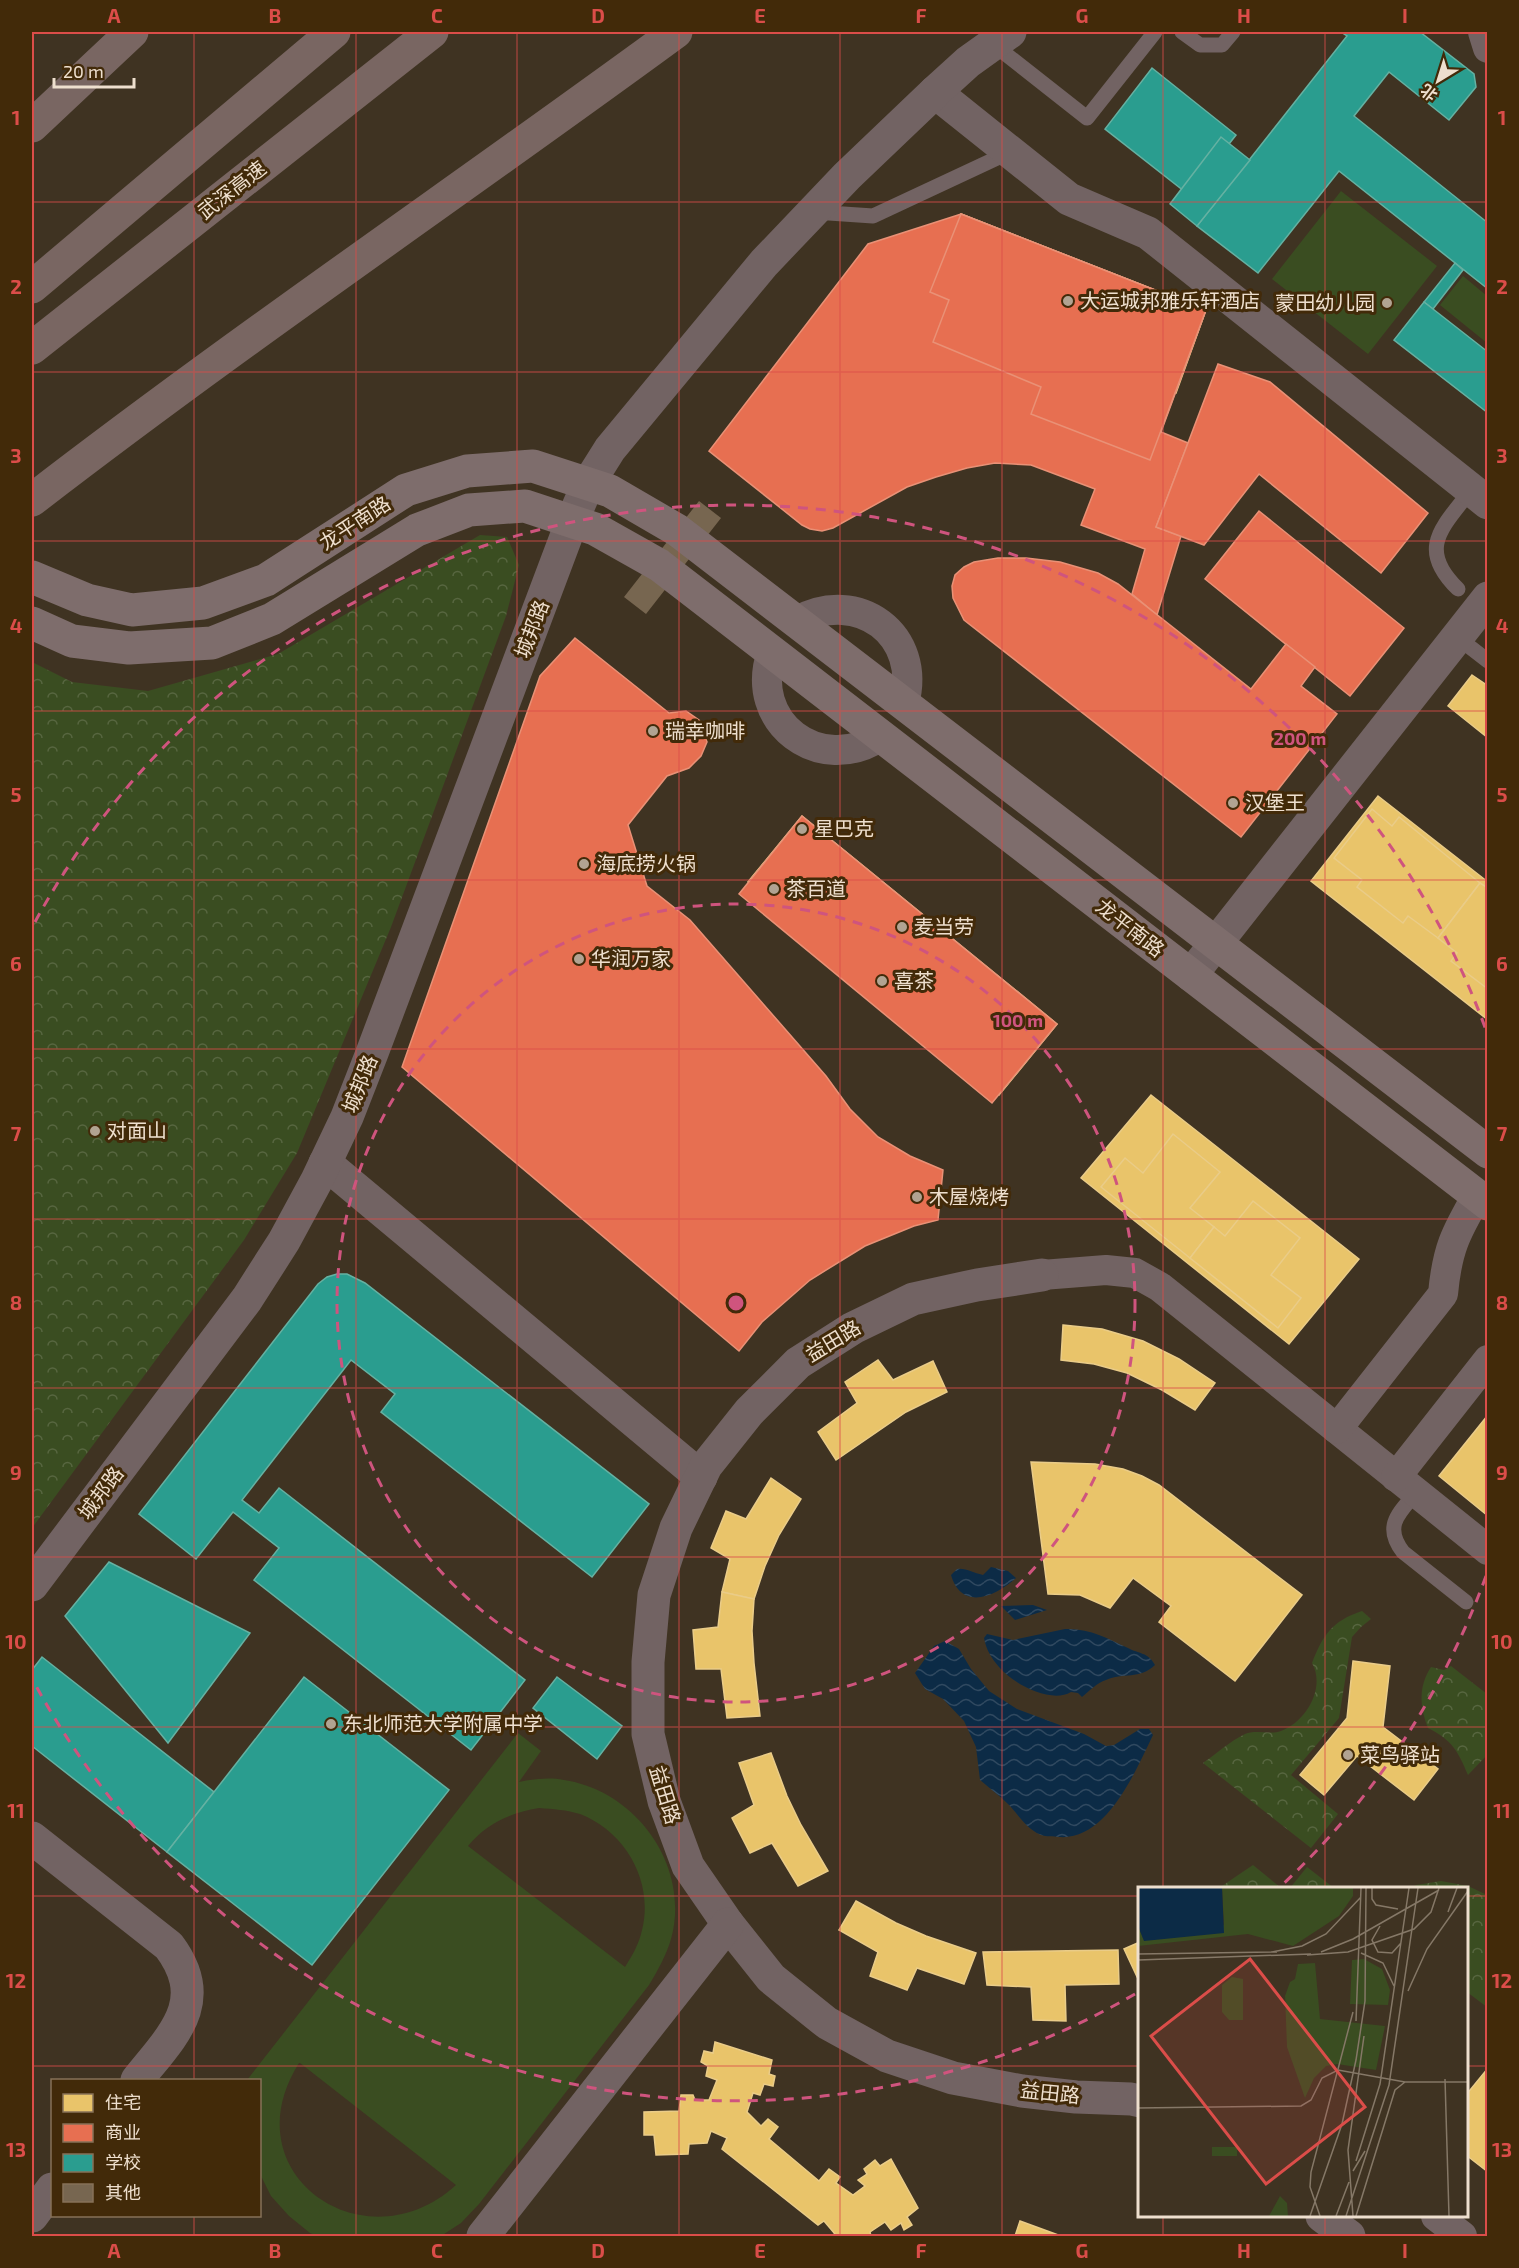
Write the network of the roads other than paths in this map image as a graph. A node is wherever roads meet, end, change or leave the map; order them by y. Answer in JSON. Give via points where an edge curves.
{"nodes":[{"id":1,"x":132,"y":32,"type":"edge"},
{"id":2,"x":334,"y":32,"type":"edge"},
{"id":3,"x":432,"y":32,"type":"edge"},
{"id":4,"x":676,"y":32,"type":"edge"},
{"id":5,"x":1155,"y":32,"type":"edge"},
{"id":6,"x":1182,"y":32,"type":"edge"},
{"id":7,"x":1233,"y":32,"type":"edge"},
{"id":8,"x":1483,"y":32,"type":"edge"},
{"id":9,"x":1001,"y":38,"type":"edge"},
{"id":10,"x":1488,"y":48,"type":"edge"},
{"id":11,"x":934,"y":92,"type":"junction"},
{"id":12,"x":32,"y":126,"type":"edge"},
{"id":13,"x":1010,"y":152,"type":"junction"},
{"id":14,"x":812,"y":212,"type":"junction"},
{"id":15,"x":32,"y":287,"type":"edge"},
{"id":16,"x":32,"y":348,"type":"edge"},
{"id":17,"x":588,"y":484,"type":"junction"},
{"id":18,"x":1479,"y":496,"type":"edge"},
{"id":19,"x":32,"y":500,"type":"edge"},
{"id":20,"x":572,"y":521,"type":"junction"},
{"id":21,"x":32,"y":577,"type":"edge"},
{"id":22,"x":1473,"y":594,"type":"edge"},
{"id":23,"x":797,"y":621,"type":"junction"},
{"id":24,"x":32,"y":623,"type":"edge"},
{"id":25,"x":1457,"y":637,"type":"junction"},
{"id":26,"x":772,"y":652,"type":"junction"},
{"id":27,"x":1488,"y":661,"type":"edge"},
{"id":28,"x":904,"y":704,"type":"junction"},
{"id":29,"x":880,"y":736,"type":"junction"},
{"id":30,"x":1216,"y":943,"type":"junction"},
{"id":31,"x":1191,"y":975,"type":"junction"},
{"id":32,"x":1488,"y":1152,"type":"edge"},
{"id":33,"x":325,"y":1163,"type":"junction"},
{"id":34,"x":1482,"y":1200,"type":"edge"},
{"id":35,"x":1042,"y":1275,"type":"joint"},
{"id":36,"x":1488,"y":1360,"type":"edge"},
{"id":37,"x":1337,"y":1429,"type":"junction"},
{"id":38,"x":701,"y":1477,"type":"junction"},
{"id":39,"x":1406,"y":1485,"type":"junction"},
{"id":40,"x":1488,"y":1550,"type":"edge"},
{"id":41,"x":32,"y":1585,"type":"edge"},
{"id":42,"x":1466,"y":1602,"type":"dead end"},
{"id":43,"x":32,"y":1838,"type":"edge"},
{"id":44,"x":728,"y":1924,"type":"junction"},
{"id":45,"x":138,"y":2079,"type":"edge"},
{"id":46,"x":1138,"y":2101,"type":"edge"},
{"id":47,"x":51,"y":2190,"type":"edge"},
{"id":48,"x":32,"y":2216,"type":"edge"},
{"id":49,"x":1323,"y":2217,"type":"edge"},
{"id":50,"x":1437,"y":2217,"type":"edge"},
{"id":51,"x":483,"y":2236,"type":"edge"},
{"id":52,"x":1348,"y":2236,"type":"edge"},
{"id":53,"x":1462,"y":2236,"type":"edge"}],
"edges":[{"from":1,"to":12,"type":"highway"},
{"from":2,"to":15,"type":"highway"},
{"from":3,"to":16,"type":"highway","name":"武深高速"},
{"from":4,"to":19,"type":"highway"},
{"from":5,"to":9,"type":"lane","via":[[1087,118]]},
{"from":6,"to":7,"type":"lane","via":[[1200,45],[1222,45]]},
{"from":8,"to":10,"type":"street"},
{"from":9,"to":11,"type":"street"},
{"from":11,"to":13,"type":"street"},
{"from":11,"to":14,"type":"street","name":"城邦路"},
{"from":13,"to":14,"type":"lane","via":[[873,216]]},
{"from":13,"to":18,"type":"street","via":[[1069,199],[1148,233]]},
{"from":14,"to":17,"type":"street","name":"城邦路","via":[[764,263],[610,449]]},
{"from":17,"to":20,"type":"street","name":"城邦路"},
{"from":17,"to":21,"type":"main road","name":"龙平南路","via":[[533,466],[467,471],[406,490],[266,580],[203,603],[132,610],[87,600]]},
{"from":17,"to":23,"type":"main road","name":"龙平南路","via":[[610,491],[677,530]]},
{"from":18,"to":22,"type":"lane","via":[[1443,528],[1436,542],[1436,561],[1446,577]]},
{"from":20,"to":24,"type":"main road","name":"龙平南路","via":[[525,506],[469,510],[417,530],[272,619],[212,643],[129,648],[72,641]]},
{"from":20,"to":26,"type":"main road","name":"龙平南路","via":[[595,529],[660,565]]},
{"from":20,"to":33,"type":"street","name":"城邦路","via":[[372,1053]]},
{"from":22,"to":25,"type":"street"},
{"from":23,"to":28,"type":"main road","name":"龙平南路"},
{"from":23,"to":28,"type":"street","via":[[833,608],[857,612],[879,622],[897,640],[907,663],[909,688]]},
{"from":25,"to":27,"type":"lane"},
{"from":25,"to":30,"type":"street"},
{"from":26,"to":29,"type":"main road","name":"龙平南路"},
{"from":26,"to":29,"type":"street","via":[[766,687],[772,708],[784,727],[802,741],[822,750],[845,751]]},
{"from":28,"to":30,"type":"main road","name":"龙平南路"},
{"from":29,"to":31,"type":"main road","name":"龙平南路"},
{"from":30,"to":31,"type":"street"},
{"from":30,"to":32,"type":"main road","name":"龙平南路"},
{"from":31,"to":34,"type":"main road","name":"龙平南路"},
{"from":33,"to":38,"type":"street"},
{"from":33,"to":41,"type":"street","name":"城邦路","via":[[284,1241],[247,1299]]},
{"from":34,"to":37,"type":"street","via":[[1451,1243],[1443,1294]]},
{"from":35,"to":37,"type":"street","via":[[1106,1270],[1135,1273],[1160,1287]]},
{"from":35,"to":38,"type":"street","name":"益田路","via":[[913,1299],[853,1328],[798,1363],[749,1412]]},
{"from":36,"to":39,"type":"street"},
{"from":37,"to":39,"type":"street"},
{"from":38,"to":44,"type":"street","name":"益田路","via":[[676,1528],[654,1595],[648,1662],[648,1734],[664,1801],[688,1866]]},
{"from":39,"to":40,"type":"street"},
{"from":39,"to":42,"type":"lane","via":[[1393,1526],[1397,1544]]},
{"from":43,"to":45,"type":"street","via":[[169,1946],[181,1962],[187,2008],[175,2031]]},
{"from":44,"to":46,"type":"street","name":"益田路","via":[[771,1978],[827,2023],[887,2056],[953,2078],[1022,2091]]},
{"from":44,"to":51,"type":"street"},
{"from":47,"to":48,"type":"street"},
{"from":49,"to":52,"type":"street"},
{"from":50,"to":53,"type":"street"}]}
